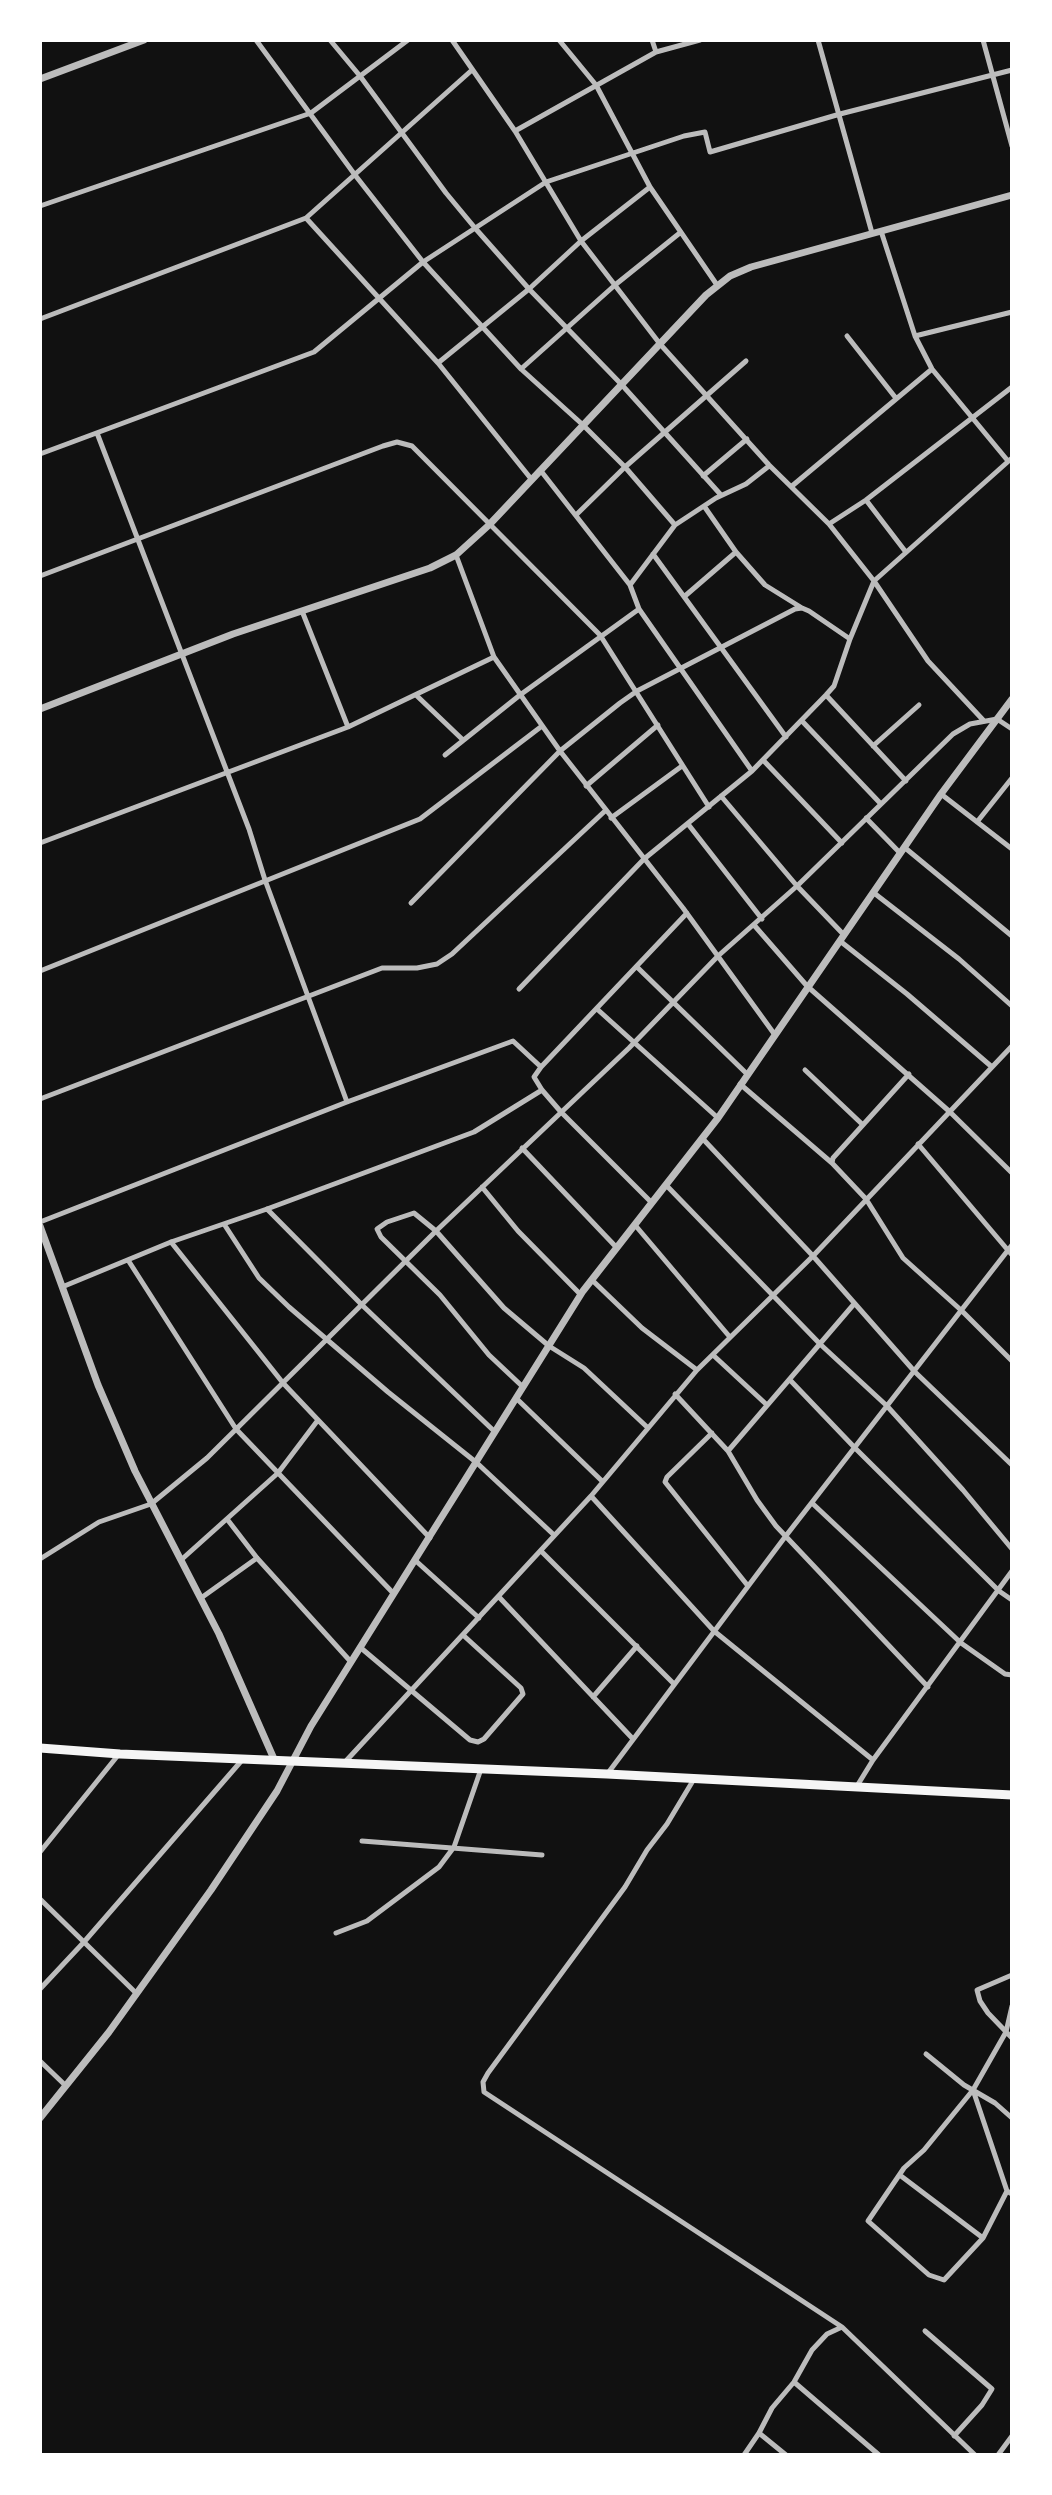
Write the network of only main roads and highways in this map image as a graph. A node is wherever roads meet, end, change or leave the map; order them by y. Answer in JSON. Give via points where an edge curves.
{"nodes":[{"id":1,"x":40,"y":1748,"type":"edge"},
{"id":2,"x":1012,"y":1795,"type":"edge"}],
"edges":[{"from":1,"to":2,"type":"main road"}]}
